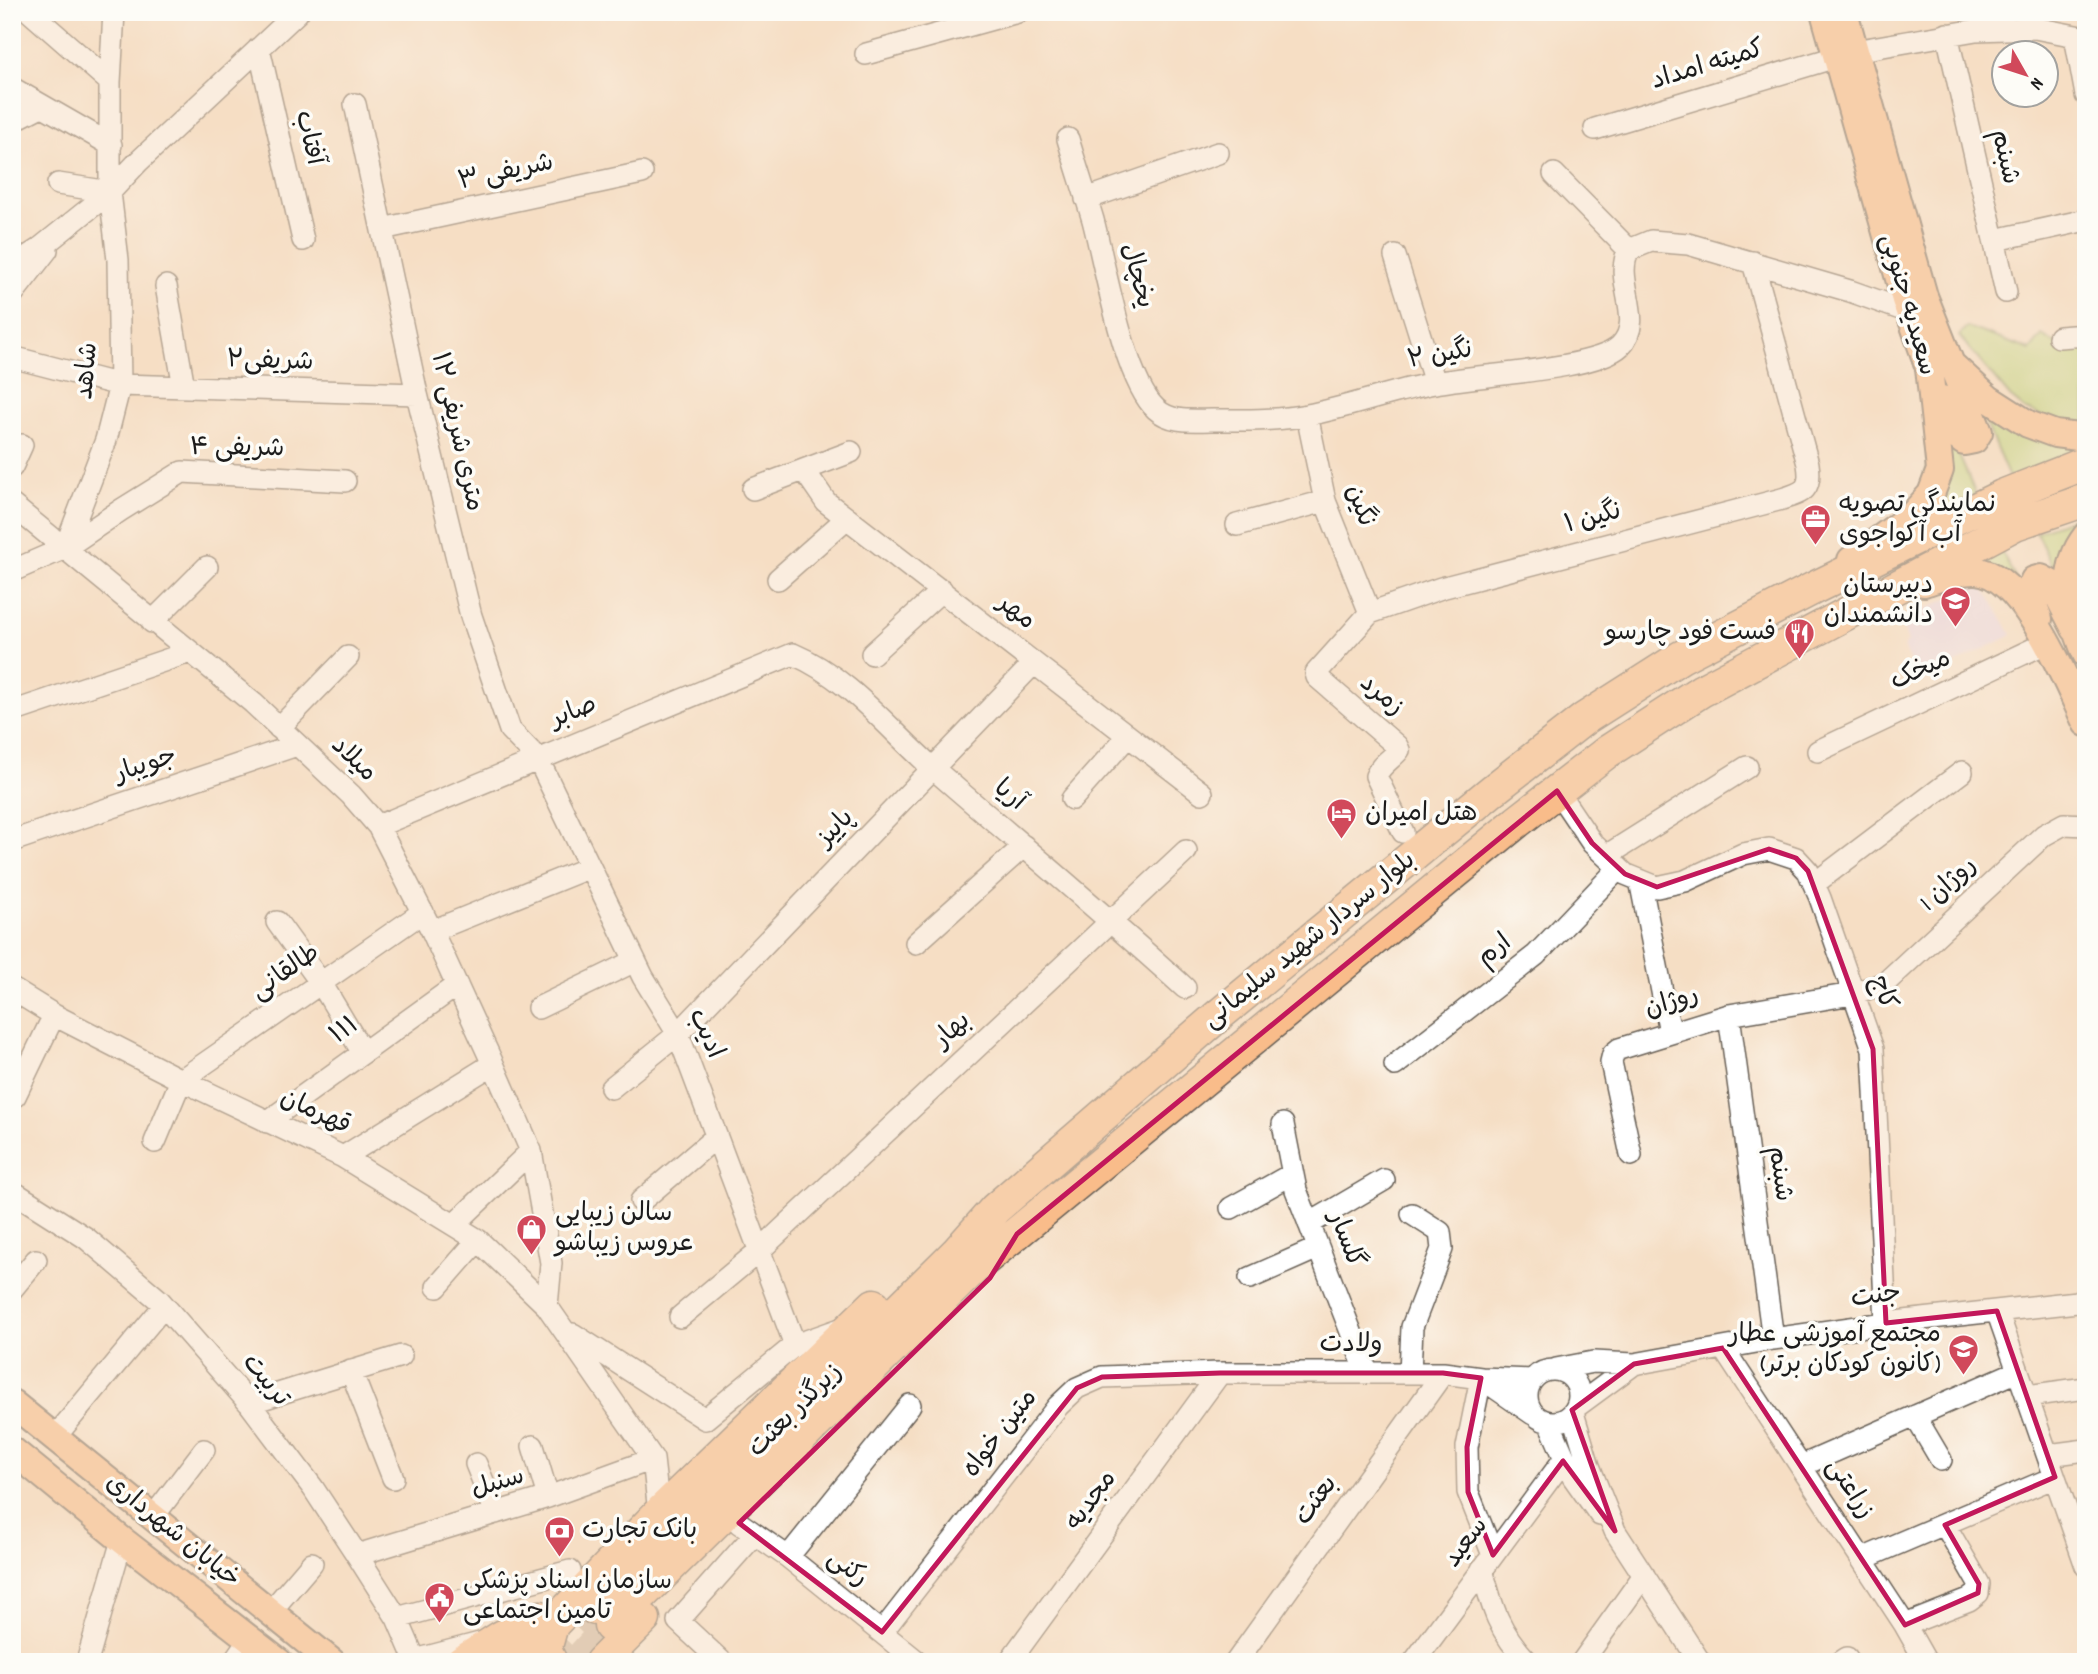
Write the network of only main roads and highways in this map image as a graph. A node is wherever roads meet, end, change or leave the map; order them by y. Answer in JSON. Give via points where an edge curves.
{"nodes":[{"id":1,"x":1824,"y":12,"type":"edge"},
{"id":2,"x":1843,"y":12,"type":"edge"},
{"id":3,"x":1845,"y":54,"type":"junction"},
{"id":4,"x":1940,"y":366,"type":"junction"},
{"id":5,"x":2086,"y":438,"type":"edge"},
{"id":6,"x":2086,"y":463,"type":"edge"},
{"id":7,"x":2086,"y":500,"type":"edge"},
{"id":8,"x":2086,"y":536,"type":"edge"},
{"id":9,"x":1814,"y":588,"type":"junction"},
{"id":10,"x":1883,"y":596,"type":"junction"},
{"id":11,"x":2075,"y":629,"type":"junction"},
{"id":12,"x":2048,"y":642,"type":"junction"},
{"id":13,"x":2086,"y":654,"type":"edge"},
{"id":14,"x":2086,"y":723,"type":"edge"},
{"id":15,"x":1332,"y":923,"type":"junction"},
{"id":16,"x":1354,"y":954,"type":"junction"},
{"id":17,"x":995,"y":1209,"type":"junction"},
{"id":18,"x":1017,"y":1234,"type":"junction"},
{"id":19,"x":12,"y":1403,"type":"edge"},
{"id":20,"x":12,"y":1450,"type":"edge"},
{"id":21,"x":582,"y":1616,"type":"junction"},
{"id":22,"x":503,"y":1649,"type":"edge"},
{"id":23,"x":279,"y":1662,"type":"edge"},
{"id":24,"x":332,"y":1662,"type":"edge"},
{"id":25,"x":463,"y":1662,"type":"edge"},
{"id":26,"x":551,"y":1662,"type":"edge"},
{"id":27,"x":601,"y":1662,"type":"edge"}],
"edges":[{"from":1,"to":3,"type":"main road","name":"سعیدیه جنوبی"},
{"from":2,"to":3,"type":"main road","name":"سعیدیه جنوبی"},
{"from":3,"to":4,"type":"main road","name":"سعیدیه جنوبی","via":[[1924,296]]},
{"from":3,"to":4,"type":"main road","name":"سعیدیه جنوبی","via":[[1909,312]]},
{"from":4,"to":5,"type":"main road","name":"سعیدیه جنوبی","via":[[2028,424]]},
{"from":4,"to":9,"type":"main road","name":"سعیدیه جنوبی","via":[[1940,470],[1931,494],[1912,515]]},
{"from":6,"to":9,"type":"highway","name":"بلوار سردار شهید سلیمانی","via":[[2002,496]]},
{"from":7,"to":10,"type":"highway","name":"بلوار سردار شهید سلیمانی","via":[[2015,524]]},
{"from":8,"to":11,"type":"main road","via":[[2076,548],[2069,576]]},
{"from":9,"to":15,"type":"highway","name":"بلوار سردار شهید سلیمانی","via":[[1681,657],[1584,719]]},
{"from":10,"to":12,"type":"main road","via":[[1978,570],[1995,576],[2016,596]]},
{"from":10,"to":16,"type":"highway","name":"بلوار سردار شهید سلیمانی","via":[[1701,691],[1607,752]]},
{"from":11,"to":12,"type":"main road","via":[[2052,584],[2037,578],[2028,591]]},
{"from":11,"to":13,"type":"main road"},
{"from":12,"to":14,"type":"main road"},
{"from":15,"to":16,"type":"highway"},
{"from":15,"to":17,"type":"highway","name":"بلوار سردار شهید سلیمانی"},
{"from":16,"to":18,"type":"highway","name":"بلوار سردار شهید سلیمانی"},
{"from":17,"to":21,"type":"highway","name":"زیرگذر بعثت","via":[[956,1253]]},
{"from":17,"to":21,"type":"highway","via":[[944,1240],[659,1513]]},
{"from":18,"to":21,"type":"highway","name":"زیرگذر بعثت"},
{"from":18,"to":27,"type":"highway","via":[[990,1278],[747,1529]]},
{"from":19,"to":24,"type":"main road","name":"خیابان شهرداری"},
{"from":20,"to":23,"type":"main road","name":"خیابان شهرداری"},
{"from":21,"to":22,"type":"highway"},
{"from":21,"to":26,"type":"highway","via":[[545,1650]]},
{"from":22,"to":25,"type":"highway"}]}
